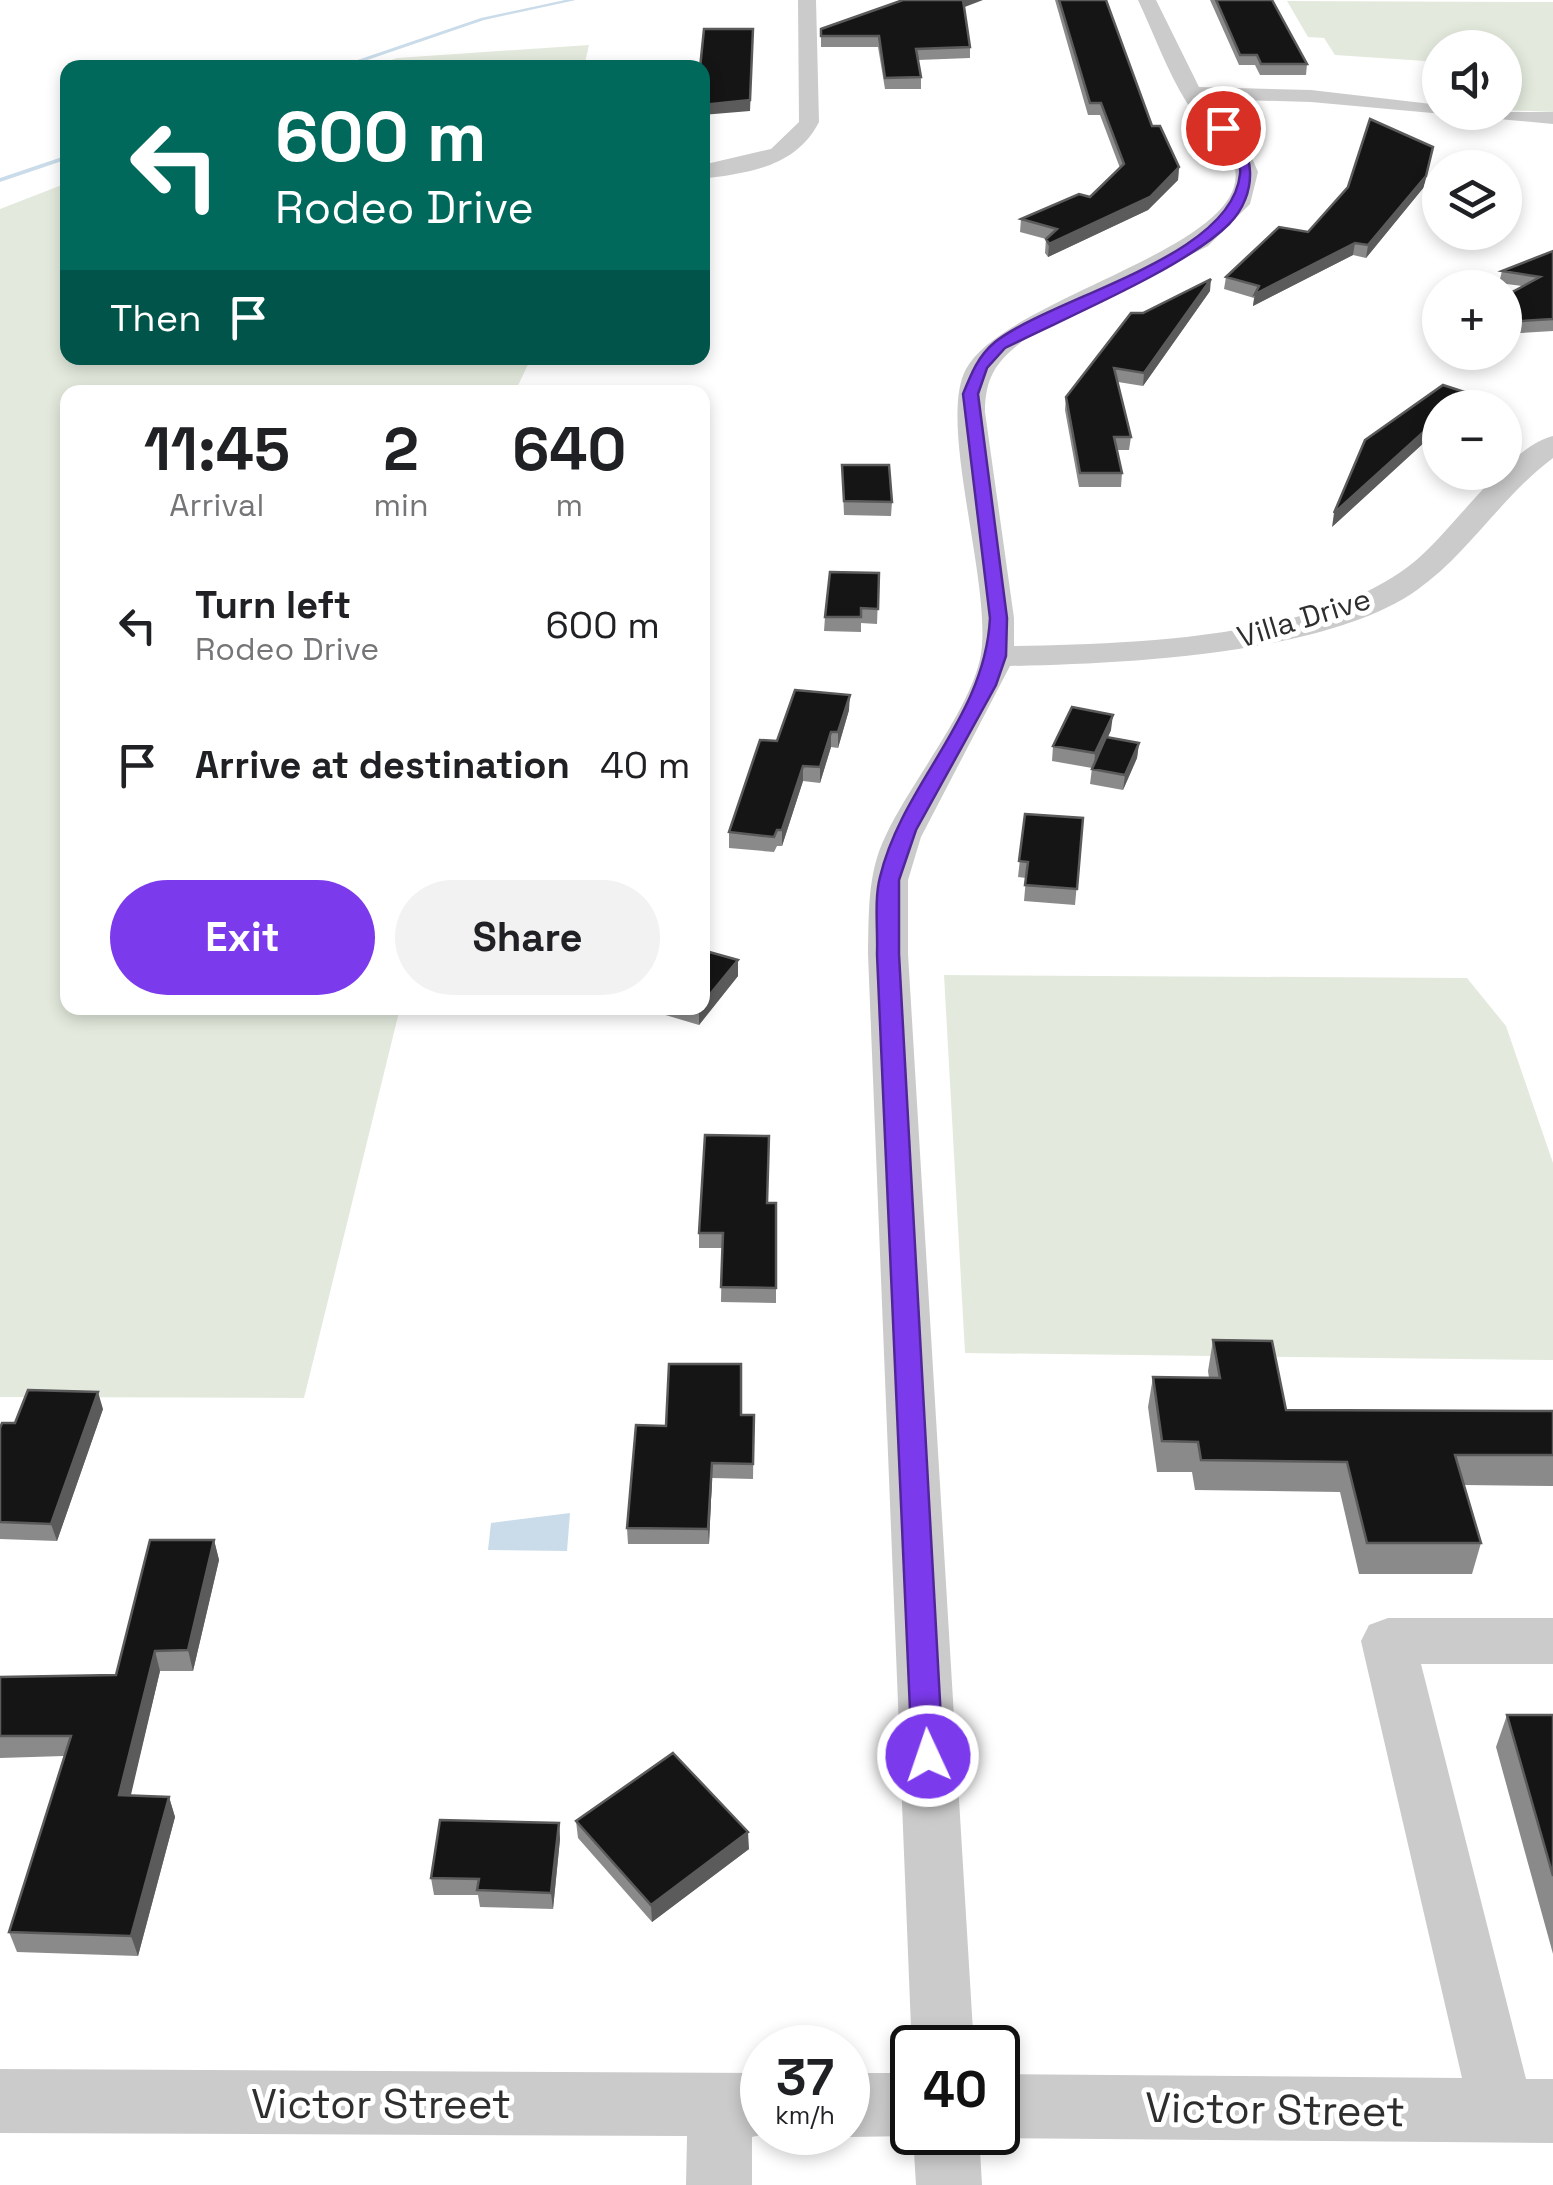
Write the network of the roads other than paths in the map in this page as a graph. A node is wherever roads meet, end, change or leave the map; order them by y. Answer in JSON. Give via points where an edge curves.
{"nodes":[{"id":1,"x":807,"y":0,"type":"edge"},
{"id":2,"x":1147,"y":0,"type":"edge"},
{"id":3,"x":1192,"y":93,"type":"junction"},
{"id":4,"x":1422,"y":109,"type":"edge"},
{"id":5,"x":1522,"y":116,"type":"edge"},
{"id":6,"x":1553,"y":118,"type":"edge"},
{"id":7,"x":710,"y":170,"type":"edge"},
{"id":8,"x":1553,"y":444,"type":"edge"},
{"id":9,"x":997,"y":656,"type":"junction"},
{"id":10,"x":1553,"y":1641,"type":"edge"},
{"id":11,"x":941,"y":2025,"type":"edge"},
{"id":12,"x":0,"y":2101,"type":"edge"},
{"id":13,"x":740,"y":2105,"type":"edge"},
{"id":14,"x":1020,"y":2106,"type":"edge"},
{"id":15,"x":740,"y":2109,"type":"edge"},
{"id":16,"x":1528,"y":2111,"type":"edge"},
{"id":17,"x":947,"y":2155,"type":"edge"},
{"id":18,"x":719,"y":2185,"type":"edge"},
{"id":19,"x":948,"y":2185,"type":"edge"}],
"edges":[{"from":1,"to":7,"type":"street","via":[[804,136],[770,158]]},
{"from":2,"to":3,"type":"street"},
{"from":3,"to":4,"type":"street","via":[[1311,96]]},
{"from":3,"to":9,"type":"street","via":[[1243,156],[1246,185],[1238,204],[1192,246],[1000,345],[980,367],[970,394]]},
{"from":5,"to":6,"type":"street"},
{"from":8,"to":9,"type":"street","name":"Villa Drive","via":[[1436,560],[1401,587],[1356,607],[1201,646]]},
{"from":9,"to":11,"type":"street","via":[[906,830],[888,880]]},
{"from":10,"to":16,"type":"street","via":[[1388,1641]]},
{"from":12,"to":13,"type":"street","name":"Victor Street"},
{"from":14,"to":16,"type":"street","name":"Victor Street"},
{"from":15,"to":18,"type":"street"},
{"from":17,"to":19,"type":"street"}]}
